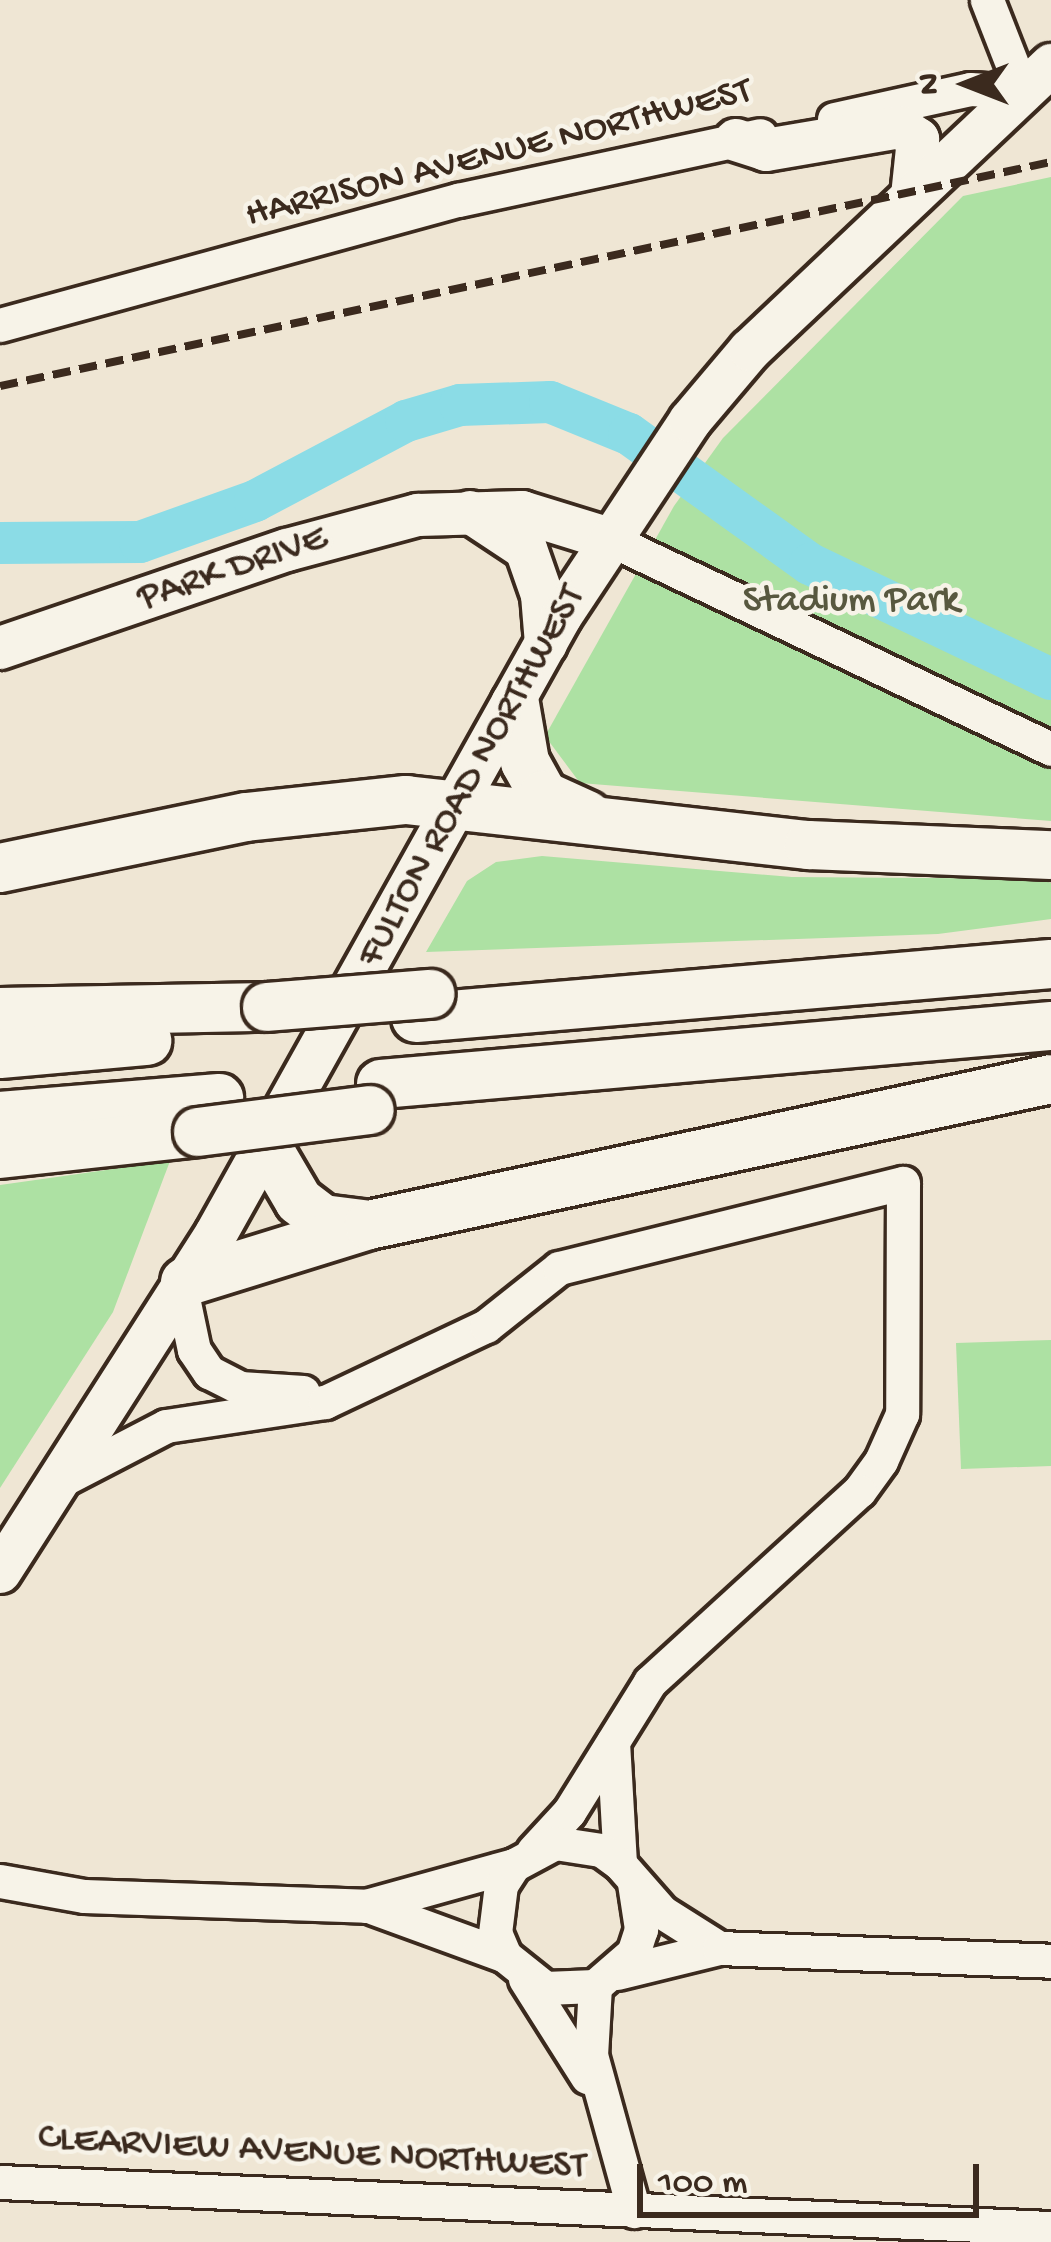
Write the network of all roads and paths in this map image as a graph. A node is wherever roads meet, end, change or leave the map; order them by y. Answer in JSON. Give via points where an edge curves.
{"nodes":[{"id":1,"x":987,"y":0,"type":"edge"},
{"id":2,"x":1037,"y":78,"type":"edge"},
{"id":3,"x":736,"y":140,"type":"junction"},
{"id":4,"x":912,"y":196,"type":"junction"},
{"id":5,"x":0,"y":325,"type":"edge"},
{"id":6,"x":469,"y":511,"type":"junction"},
{"id":7,"x":617,"y":528,"type":"junction"},
{"id":8,"x":547,"y":644,"type":"junction"},
{"id":9,"x":0,"y":648,"type":"edge"},
{"id":10,"x":515,"y":704,"type":"junction"},
{"id":11,"x":1051,"y":749,"type":"edge"},
{"id":12,"x":455,"y":804,"type":"junction"},
{"id":13,"x":597,"y":820,"type":"junction"},
{"id":14,"x":1051,"y":855,"type":"edge"},
{"id":15,"x":0,"y":868,"type":"edge"},
{"id":16,"x":1051,"y":964,"type":"edge"},
{"id":17,"x":0,"y":1012,"type":"edge"},
{"id":18,"x":260,"y":1019,"type":"junction"},
{"id":19,"x":1051,"y":1026,"type":"edge"},
{"id":20,"x":0,"y":1054,"type":"edge"},
{"id":21,"x":1051,"y":1079,"type":"edge"},
{"id":22,"x":208,"y":1115,"type":"junction"},
{"id":23,"x":0,"y":1116,"type":"edge"},
{"id":24,"x":268,"y":1148,"type":"junction"},
{"id":25,"x":0,"y":1154,"type":"edge"},
{"id":26,"x":369,"y":1225,"type":"junction"},
{"id":27,"x":183,"y":1285,"type":"junction"},
{"id":28,"x":228,"y":1401,"type":"junction"},
{"id":29,"x":60,"y":1481,"type":"junction"},
{"id":30,"x":0,"y":1572,"type":"edge"},
{"id":31,"x":614,"y":1741,"type":"junction"},
{"id":32,"x":524,"y":1858,"type":"junction"},
{"id":33,"x":627,"y":1873,"type":"junction"},
{"id":34,"x":0,"y":1881,"type":"edge"},
{"id":35,"x":366,"y":1906,"type":"junction"},
{"id":36,"x":719,"y":1948,"type":"junction"},
{"id":37,"x":1051,"y":1961,"type":"edge"},
{"id":38,"x":514,"y":1966,"type":"junction"},
{"id":39,"x":606,"y":1979,"type":"junction"},
{"id":40,"x":599,"y":2099,"type":"junction"},
{"id":41,"x":0,"y":2182,"type":"edge"},
{"id":42,"x":634,"y":2211,"type":"junction"},
{"id":43,"x":1051,"y":2228,"type":"edge"},
{"id":44,"x":751,"y":2230,"type":"edge"}],
"edges":[{"from":1,"to":2,"type":"street"},
{"from":2,"to":3,"type":"street","name":"HARRISON AVENUE NORTHWEST"},
{"from":2,"to":4,"type":"main road","name":"FULTON ROAD NORTHWEST"},
{"from":3,"to":4,"type":"main road","via":[[766,150],[874,128],[909,130],[921,154]]},
{"from":3,"to":5,"type":"street","name":"HARRISON AVENUE NORTHWEST","via":[[438,205]]},
{"from":4,"to":7,"type":"main road","name":"FULTON ROAD NORTHWEST","via":[[750,350]]},
{"from":6,"to":7,"type":"main road","name":"PARK DRIVE"},
{"from":6,"to":8,"type":"main road","via":[[526,549]]},
{"from":6,"to":9,"type":"main road","name":"PARK DRIVE","via":[[367,525]]},
{"from":7,"to":8,"type":"main road","name":"FULTON ROAD NORTHWEST"},
{"from":7,"to":11,"type":"street"},
{"from":8,"to":10,"type":"main road","name":"FULTON ROAD NORTHWEST"},
{"from":10,"to":12,"type":"main road","name":"FULTON ROAD NORTHWEST"},
{"from":10,"to":13,"type":"highway","via":[[524,762],[543,795]]},
{"from":12,"to":13,"type":"highway"},
{"from":12,"to":15,"type":"highway","via":[[348,801]]},
{"from":12,"to":24,"type":"main road","name":"FULTON ROAD NORTHWEST"},
{"from":13,"to":14,"type":"highway","via":[[808,844]]},
{"from":16,"to":18,"type":"highway"},
{"from":17,"to":18,"type":"highway"},
{"from":18,"to":20,"type":"highway"},
{"from":19,"to":22,"type":"highway","via":[[725,1054]]},
{"from":21,"to":26,"type":"highway"},
{"from":22,"to":23,"type":"highway"},
{"from":22,"to":25,"type":"highway"},
{"from":24,"to":26,"type":"highway","via":[[299,1202],[323,1219]]},
{"from":24,"to":27,"type":"main road","name":"FULTON ROAD NORTHWEST"},
{"from":26,"to":27,"type":"highway"},
{"from":27,"to":28,"type":"street","via":[[194,1350]]},
{"from":27,"to":29,"type":"main road","name":"FULTON ROAD NORTHWEST"},
{"from":28,"to":29,"type":"street"},
{"from":28,"to":31,"type":"street","via":[[340,1389],[486,1326],[559,1268],[903,1183],[902,1414],[881,1461],[860,1491],[650,1682]]},
{"from":29,"to":30,"type":"main road","name":"FULTON ROAD NORTHWEST"},
{"from":31,"to":32,"type":"street","via":[[569,1812]]},
{"from":31,"to":33,"type":"street"},
{"from":32,"to":33,"type":"street","via":[[579,1843]]},
{"from":32,"to":35,"type":"street"},
{"from":32,"to":38,"type":"street","via":[[494,1907]]},
{"from":33,"to":36,"type":"street","via":[[662,1912]]},
{"from":33,"to":39,"type":"street","via":[[641,1929]]},
{"from":34,"to":35,"type":"street","via":[[84,1896]]},
{"from":35,"to":38,"type":"street"},
{"from":36,"to":37,"type":"street"},
{"from":36,"to":39,"type":"street"},
{"from":38,"to":39,"type":"street","via":[[570,1991]]},
{"from":38,"to":40,"type":"street"},
{"from":39,"to":40,"type":"street","via":[[589,2034]]},
{"from":40,"to":42,"type":"street"},
{"from":41,"to":42,"type":"street","name":"CLEARVIEW AVENUE NORTHWEST"},
{"from":42,"to":44,"type":"street","name":"CLEARVIEW AVENUE NORTHWEST"},
{"from":43,"to":44,"type":"street","name":"CLEARVIEW AVENUE NORTHWEST"}]}
